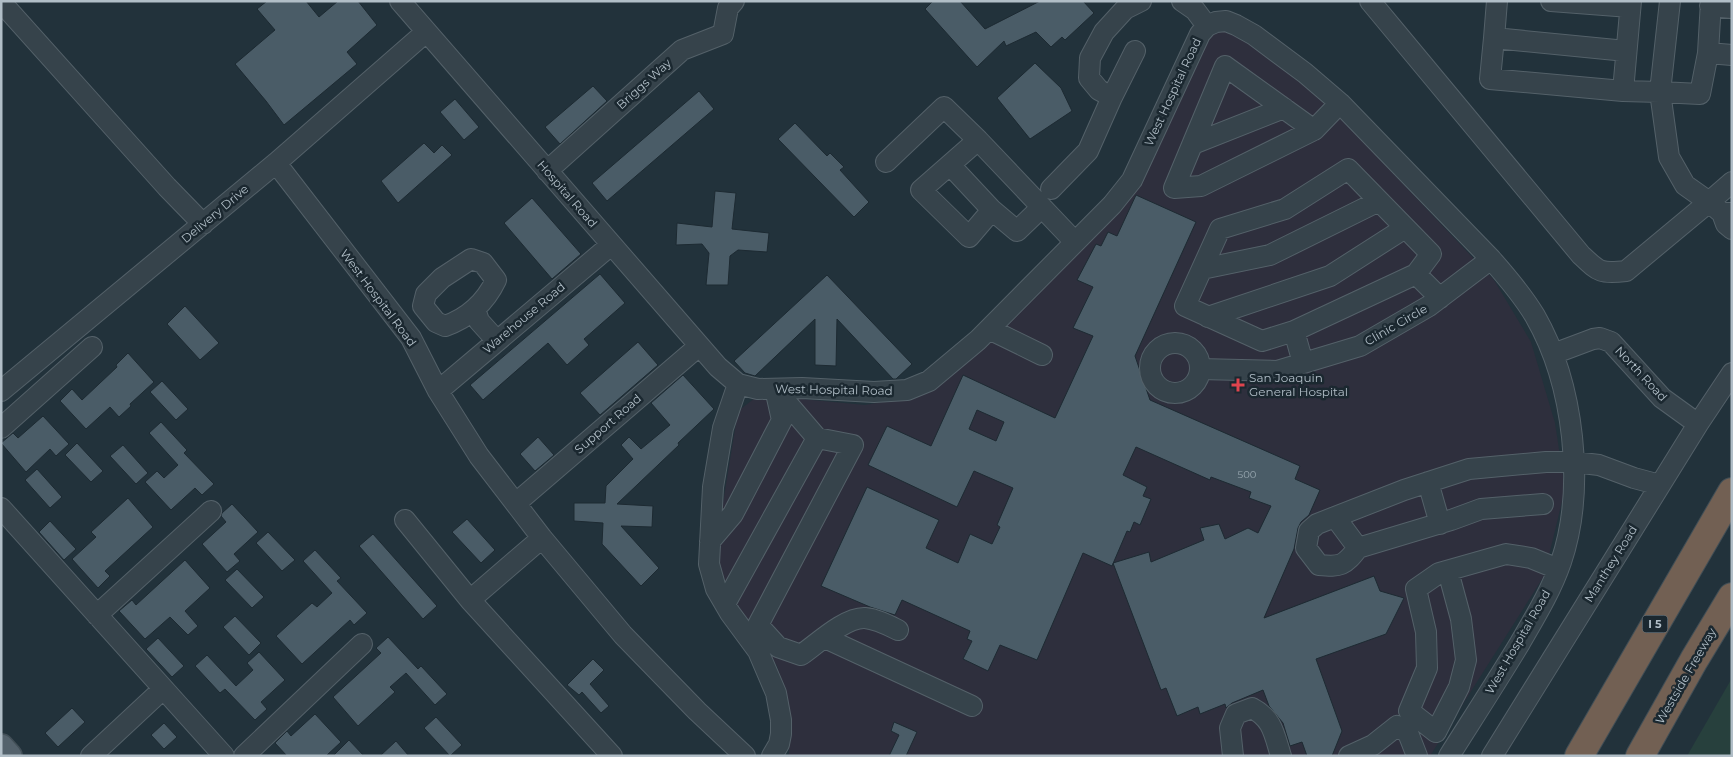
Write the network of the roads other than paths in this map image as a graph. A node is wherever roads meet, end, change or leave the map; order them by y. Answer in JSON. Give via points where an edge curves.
{"nodes":[{"id":1,"x":400,"y":1,"type":"edge"},
{"id":2,"x":734,"y":1,"type":"edge"},
{"id":3,"x":1141,"y":1,"type":"edge"},
{"id":4,"x":1182,"y":1,"type":"edge"},
{"id":5,"x":1370,"y":1,"type":"edge"},
{"id":6,"x":1497,"y":1,"type":"edge"},
{"id":7,"x":1551,"y":1,"type":"edge"},
{"id":8,"x":1670,"y":1,"type":"edge"},
{"id":9,"x":1,"y":2,"type":"edge"},
{"id":10,"x":1631,"y":4,"type":"edge"},
{"id":11,"x":1710,"y":4,"type":"edge"},
{"id":12,"x":1732,"y":8,"type":"edge"},
{"id":13,"x":1207,"y":26,"type":"junction"},
{"id":14,"x":426,"y":32,"type":"junction"},
{"id":15,"x":1494,"y":38,"type":"junction"},
{"id":16,"x":1135,"y":51,"type":"dead end"},
{"id":17,"x":1626,"y":51,"type":"junction"},
{"id":18,"x":1708,"y":53,"type":"junction"},
{"id":19,"x":1732,"y":55,"type":"edge"},
{"id":20,"x":1623,"y":90,"type":"junction"},
{"id":21,"x":1660,"y":92,"type":"junction"},
{"id":22,"x":1112,"y":96,"type":"junction"},
{"id":23,"x":1340,"y":103,"type":"junction"},
{"id":24,"x":1284,"y":108,"type":"junction"},
{"id":25,"x":1314,"y":130,"type":"junction"},
{"id":26,"x":978,"y":140,"type":"junction"},
{"id":27,"x":1193,"y":144,"type":"junction"},
{"id":28,"x":886,"y":162,"type":"dead end"},
{"id":29,"x":276,"y":163,"type":"junction"},
{"id":30,"x":950,"y":165,"type":"junction"},
{"id":31,"x":547,"y":171,"type":"junction"},
{"id":32,"x":1732,"y":182,"type":"edge"},
{"id":33,"x":1050,"y":189,"type":"dead end"},
{"id":34,"x":1379,"y":201,"type":"junction"},
{"id":35,"x":1042,"y":207,"type":"junction"},
{"id":36,"x":992,"y":210,"type":"junction"},
{"id":37,"x":1724,"y":214,"type":"edge"},
{"id":38,"x":203,"y":224,"type":"junction"},
{"id":39,"x":1405,"y":228,"type":"junction"},
{"id":40,"x":1075,"y":242,"type":"junction"},
{"id":41,"x":611,"y":245,"type":"junction"},
{"id":42,"x":1491,"y":259,"type":"junction"},
{"id":43,"x":1202,"y":269,"type":"junction"},
{"id":44,"x":1416,"y":274,"type":"junction"},
{"id":45,"x":1440,"y":298,"type":"junction"},
{"id":46,"x":475,"y":309,"type":"dead end"},
{"id":47,"x":1208,"y":316,"type":"junction"},
{"id":48,"x":989,"y":329,"type":"junction"},
{"id":49,"x":1294,"y":332,"type":"junction"},
{"id":50,"x":501,"y":338,"type":"junction"},
{"id":51,"x":699,"y":346,"type":"junction"},
{"id":52,"x":92,"y":347,"type":"dead end"},
{"id":53,"x":1553,"y":354,"type":"junction"},
{"id":54,"x":1042,"y":355,"type":"dead end"},
{"id":55,"x":1303,"y":363,"type":"junction"},
{"id":56,"x":1200,"y":369,"type":"dead end"},
{"id":57,"x":1732,"y":373,"type":"edge"},
{"id":58,"x":738,"y":384,"type":"junction"},
{"id":59,"x":775,"y":389,"type":"junction"},
{"id":60,"x":438,"y":391,"type":"junction"},
{"id":61,"x":1,"y":392,"type":"edge"},
{"id":62,"x":1698,"y":424,"type":"junction"},
{"id":63,"x":1,"y":428,"type":"edge"},
{"id":64,"x":817,"y":438,"type":"junction"},
{"id":65,"x":1574,"y":462,"type":"junction"},
{"id":66,"x":1428,"y":482,"type":"junction"},
{"id":67,"x":1660,"y":485,"type":"junction"},
{"id":68,"x":1732,"y":492,"type":"edge"},
{"id":69,"x":516,"y":503,"type":"junction"},
{"id":70,"x":1543,"y":504,"type":"dead end"},
{"id":71,"x":1,"y":508,"type":"edge"},
{"id":72,"x":210,"y":511,"type":"dead end"},
{"id":73,"x":1335,"y":517,"type":"junction"},
{"id":74,"x":405,"y":520,"type":"dead end"},
{"id":75,"x":1440,"y":524,"type":"junction"},
{"id":76,"x":542,"y":538,"type":"junction"},
{"id":77,"x":710,"y":541,"type":"junction"},
{"id":78,"x":1358,"y":548,"type":"junction"},
{"id":79,"x":1558,"y":569,"type":"junction"},
{"id":80,"x":1448,"y":571,"type":"junction"},
{"id":81,"x":1732,"y":597,"type":"edge"},
{"id":82,"x":470,"y":600,"type":"junction"},
{"id":83,"x":725,"y":604,"type":"junction"},
{"id":84,"x":97,"y":615,"type":"junction"},
{"id":85,"x":898,"y":630,"type":"dead end"},
{"id":86,"x":825,"y":638,"type":"junction"},
{"id":87,"x":362,"y":644,"type":"dead end"},
{"id":88,"x":163,"y":689,"type":"junction"},
{"id":89,"x":972,"y":706,"type":"dead end"},
{"id":90,"x":1,"y":747,"type":"edge"},
{"id":91,"x":10,"y":756,"type":"edge"},
{"id":92,"x":91,"y":756,"type":"edge"},
{"id":93,"x":224,"y":756,"type":"edge"},
{"id":94,"x":244,"y":756,"type":"edge"},
{"id":95,"x":612,"y":756,"type":"edge"},
{"id":96,"x":745,"y":756,"type":"edge"},
{"id":97,"x":772,"y":756,"type":"edge"},
{"id":98,"x":1233,"y":756,"type":"edge"},
{"id":99,"x":1281,"y":756,"type":"edge"},
{"id":100,"x":1349,"y":756,"type":"edge"},
{"id":101,"x":1417,"y":756,"type":"edge"},
{"id":102,"x":1450,"y":756,"type":"edge"},
{"id":103,"x":1492,"y":756,"type":"edge"},
{"id":104,"x":1579,"y":756,"type":"edge"},
{"id":105,"x":1640,"y":756,"type":"edge"}],
"edges":[{"from":1,"to":14,"type":"street","name":"Hospital Road"},
{"from":2,"to":31,"type":"street","name":"Briggs Way","via":[[728,8],[723,34],[682,50]]},
{"from":3,"to":22,"type":"street","via":[[1124,9],[1104,32],[1090,58],[1089,78],[1099,90]]},
{"from":4,"to":13,"type":"street","via":[[1196,10]]},
{"from":5,"to":37,"type":"street","via":[[1581,255],[1598,270],[1608,273],[1626,270]]},
{"from":6,"to":15,"type":"street"},
{"from":7,"to":10,"type":"street"},
{"from":8,"to":21,"type":"street"},
{"from":9,"to":38,"type":"street"},
{"from":10,"to":17,"type":"street"},
{"from":11,"to":12,"type":"street"},
{"from":11,"to":18,"type":"street"},
{"from":13,"to":23,"type":"street","name":"West Hospital Road","via":[[1226,21],[1254,35]]},
{"from":13,"to":40,"type":"street","name":"West Hospital Road","via":[[1200,34],[1132,180]]},
{"from":14,"to":29,"type":"street","name":"Delivery Drive"},
{"from":14,"to":31,"type":"street","name":"Hospital Road"},
{"from":15,"to":17,"type":"street"},
{"from":15,"to":20,"type":"street","via":[[1490,79]]},
{"from":16,"to":22,"type":"street"},
{"from":17,"to":20,"type":"street"},
{"from":18,"to":19,"type":"street"},
{"from":18,"to":21,"type":"street","via":[[1700,94]]},
{"from":20,"to":21,"type":"street"},
{"from":21,"to":37,"type":"street","via":[[1669,157],[1685,185]]},
{"from":22,"to":33,"type":"street","via":[[1088,151]]},
{"from":23,"to":25,"type":"street"},
{"from":23,"to":42,"type":"street","name":"West Hospital Road"},
{"from":24,"to":25,"type":"street"},
{"from":24,"to":27,"type":"street"},
{"from":24,"to":27,"type":"street","via":[[1225,66]]},
{"from":25,"to":27,"type":"street","via":[[1201,186],[1174,188]]},
{"from":26,"to":28,"type":"street","via":[[944,107]]},
{"from":26,"to":30,"type":"street"},
{"from":26,"to":35,"type":"street"},
{"from":29,"to":38,"type":"street","name":"Delivery Drive"},
{"from":29,"to":60,"type":"street","name":"West Hospital Road","via":[[411,338]]},
{"from":30,"to":36,"type":"street"},
{"from":30,"to":36,"type":"street","via":[[922,190],[969,237]]},
{"from":31,"to":41,"type":"street","name":"Hospital Road"},
{"from":32,"to":37,"type":"street"},
{"from":34,"to":39,"type":"street"},
{"from":34,"to":43,"type":"street","via":[[1270,255]]},
{"from":34,"to":43,"type":"street","via":[[1348,169],[1285,209],[1220,229]]},
{"from":35,"to":36,"type":"street","via":[[1017,231]]},
{"from":35,"to":40,"type":"street"},
{"from":38,"to":61,"type":"street","name":"Delivery Drive"},
{"from":39,"to":44,"type":"street","via":[[1431,254]]},
{"from":39,"to":47,"type":"street","via":[[1330,276]]},
{"from":40,"to":48,"type":"street","name":"West Hospital Road"},
{"from":41,"to":50,"type":"street","name":"Warehouse Road"},
{"from":41,"to":51,"type":"street","name":"Hospital Road"},
{"from":42,"to":45,"type":"street","name":"Clinic Circle"},
{"from":42,"to":53,"type":"street","name":"West Hospital Road","via":[[1512,282],[1535,317]]},
{"from":43,"to":47,"type":"street","via":[[1184,306]]},
{"from":44,"to":45,"type":"street"},
{"from":44,"to":49,"type":"street"},
{"from":45,"to":55,"type":"street","name":"Clinic Circle","via":[[1360,346]]},
{"from":46,"to":50,"type":"street","via":[[479,321]]},
{"from":47,"to":49,"type":"street","via":[[1262,341]]},
{"from":48,"to":54,"type":"street"},
{"from":48,"to":59,"type":"street","name":"West Hospital Road","via":[[940,373],[907,390]]},
{"from":49,"to":55,"type":"street"},
{"from":50,"to":60,"type":"street","name":"Warehouse Road"},
{"from":51,"to":58,"type":"street","name":"Hospital Road"},
{"from":51,"to":69,"type":"street","name":"Support Road"},
{"from":52,"to":63,"type":"street"},
{"from":53,"to":62,"type":"street","name":"North Road","via":[[1593,339],[1611,342],[1662,398]]},
{"from":53,"to":65,"type":"street","name":"West Hospital Road","via":[[1569,410]]},
{"from":55,"to":56,"type":"street","name":"Clinic Circle","via":[[1277,371]]},
{"from":57,"to":62,"type":"street","name":"Manthey Road"},
{"from":58,"to":59,"type":"street","name":"West Hospital Road"},
{"from":58,"to":77,"type":"street","via":[[723,428],[713,487]]},
{"from":59,"to":64,"type":"street"},
{"from":59,"to":77,"type":"street","via":[[782,420],[733,514]]},
{"from":60,"to":69,"type":"street","name":"West Hospital Road","via":[[480,456]]},
{"from":62,"to":67,"type":"street","name":"Manthey Road"},
{"from":64,"to":83,"type":"street"},
{"from":64,"to":86,"type":"street","via":[[853,445],[758,625],[778,647],[801,655]]},
{"from":65,"to":66,"type":"street","via":[[1469,469]]},
{"from":65,"to":67,"type":"street","via":[[1599,465]]},
{"from":65,"to":79,"type":"street","name":"West Hospital Road","via":[[1569,526]]},
{"from":66,"to":73,"type":"street"},
{"from":66,"to":75,"type":"street"},
{"from":67,"to":103,"type":"street","name":"Manthey Road"},
{"from":68,"to":104,"type":"highway","number":"I 5"},
{"from":69,"to":76,"type":"street","name":"West Hospital Road"},
{"from":70,"to":75,"type":"street","via":[[1482,509]]},
{"from":71,"to":84,"type":"street"},
{"from":72,"to":84,"type":"street"},
{"from":73,"to":78,"type":"street"},
{"from":73,"to":78,"type":"street","via":[[1309,531],[1306,548],[1319,565],[1336,567],[1349,560]]},
{"from":74,"to":82,"type":"street"},
{"from":75,"to":78,"type":"street"},
{"from":76,"to":82,"type":"street"},
{"from":76,"to":96,"type":"street","name":"West Hospital Road","via":[[623,635]]},
{"from":77,"to":83,"type":"street","via":[[709,564],[716,589]]},
{"from":79,"to":80,"type":"street","via":[[1531,558],[1506,554]]},
{"from":79,"to":102,"type":"street","name":"West Hospital Road","via":[[1545,601]]},
{"from":80,"to":80,"type":"street","via":[[1439,573],[1416,589],[1426,632],[1427,668],[1409,711],[1436,732],[1459,687],[1466,660],[1461,619]]},
{"from":81,"to":105,"type":"highway","name":"Westside Freeway"},
{"from":82,"to":95,"type":"street"},
{"from":83,"to":97,"type":"street","via":[[758,651],[776,693],[781,734]]},
{"from":84,"to":88,"type":"street"},
{"from":85,"to":86,"type":"street","via":[[865,618],[851,620]]},
{"from":86,"to":89,"type":"street"},
{"from":87,"to":94,"type":"street"},
{"from":88,"to":92,"type":"street"},
{"from":88,"to":93,"type":"street"},
{"from":90,"to":91,"type":"main road"},
{"from":98,"to":99,"type":"street","via":[[1230,728],[1236,714],[1252,708],[1268,719]]},
{"from":100,"to":101,"type":"street","via":[[1373,745],[1397,726],[1408,733]]}]}
